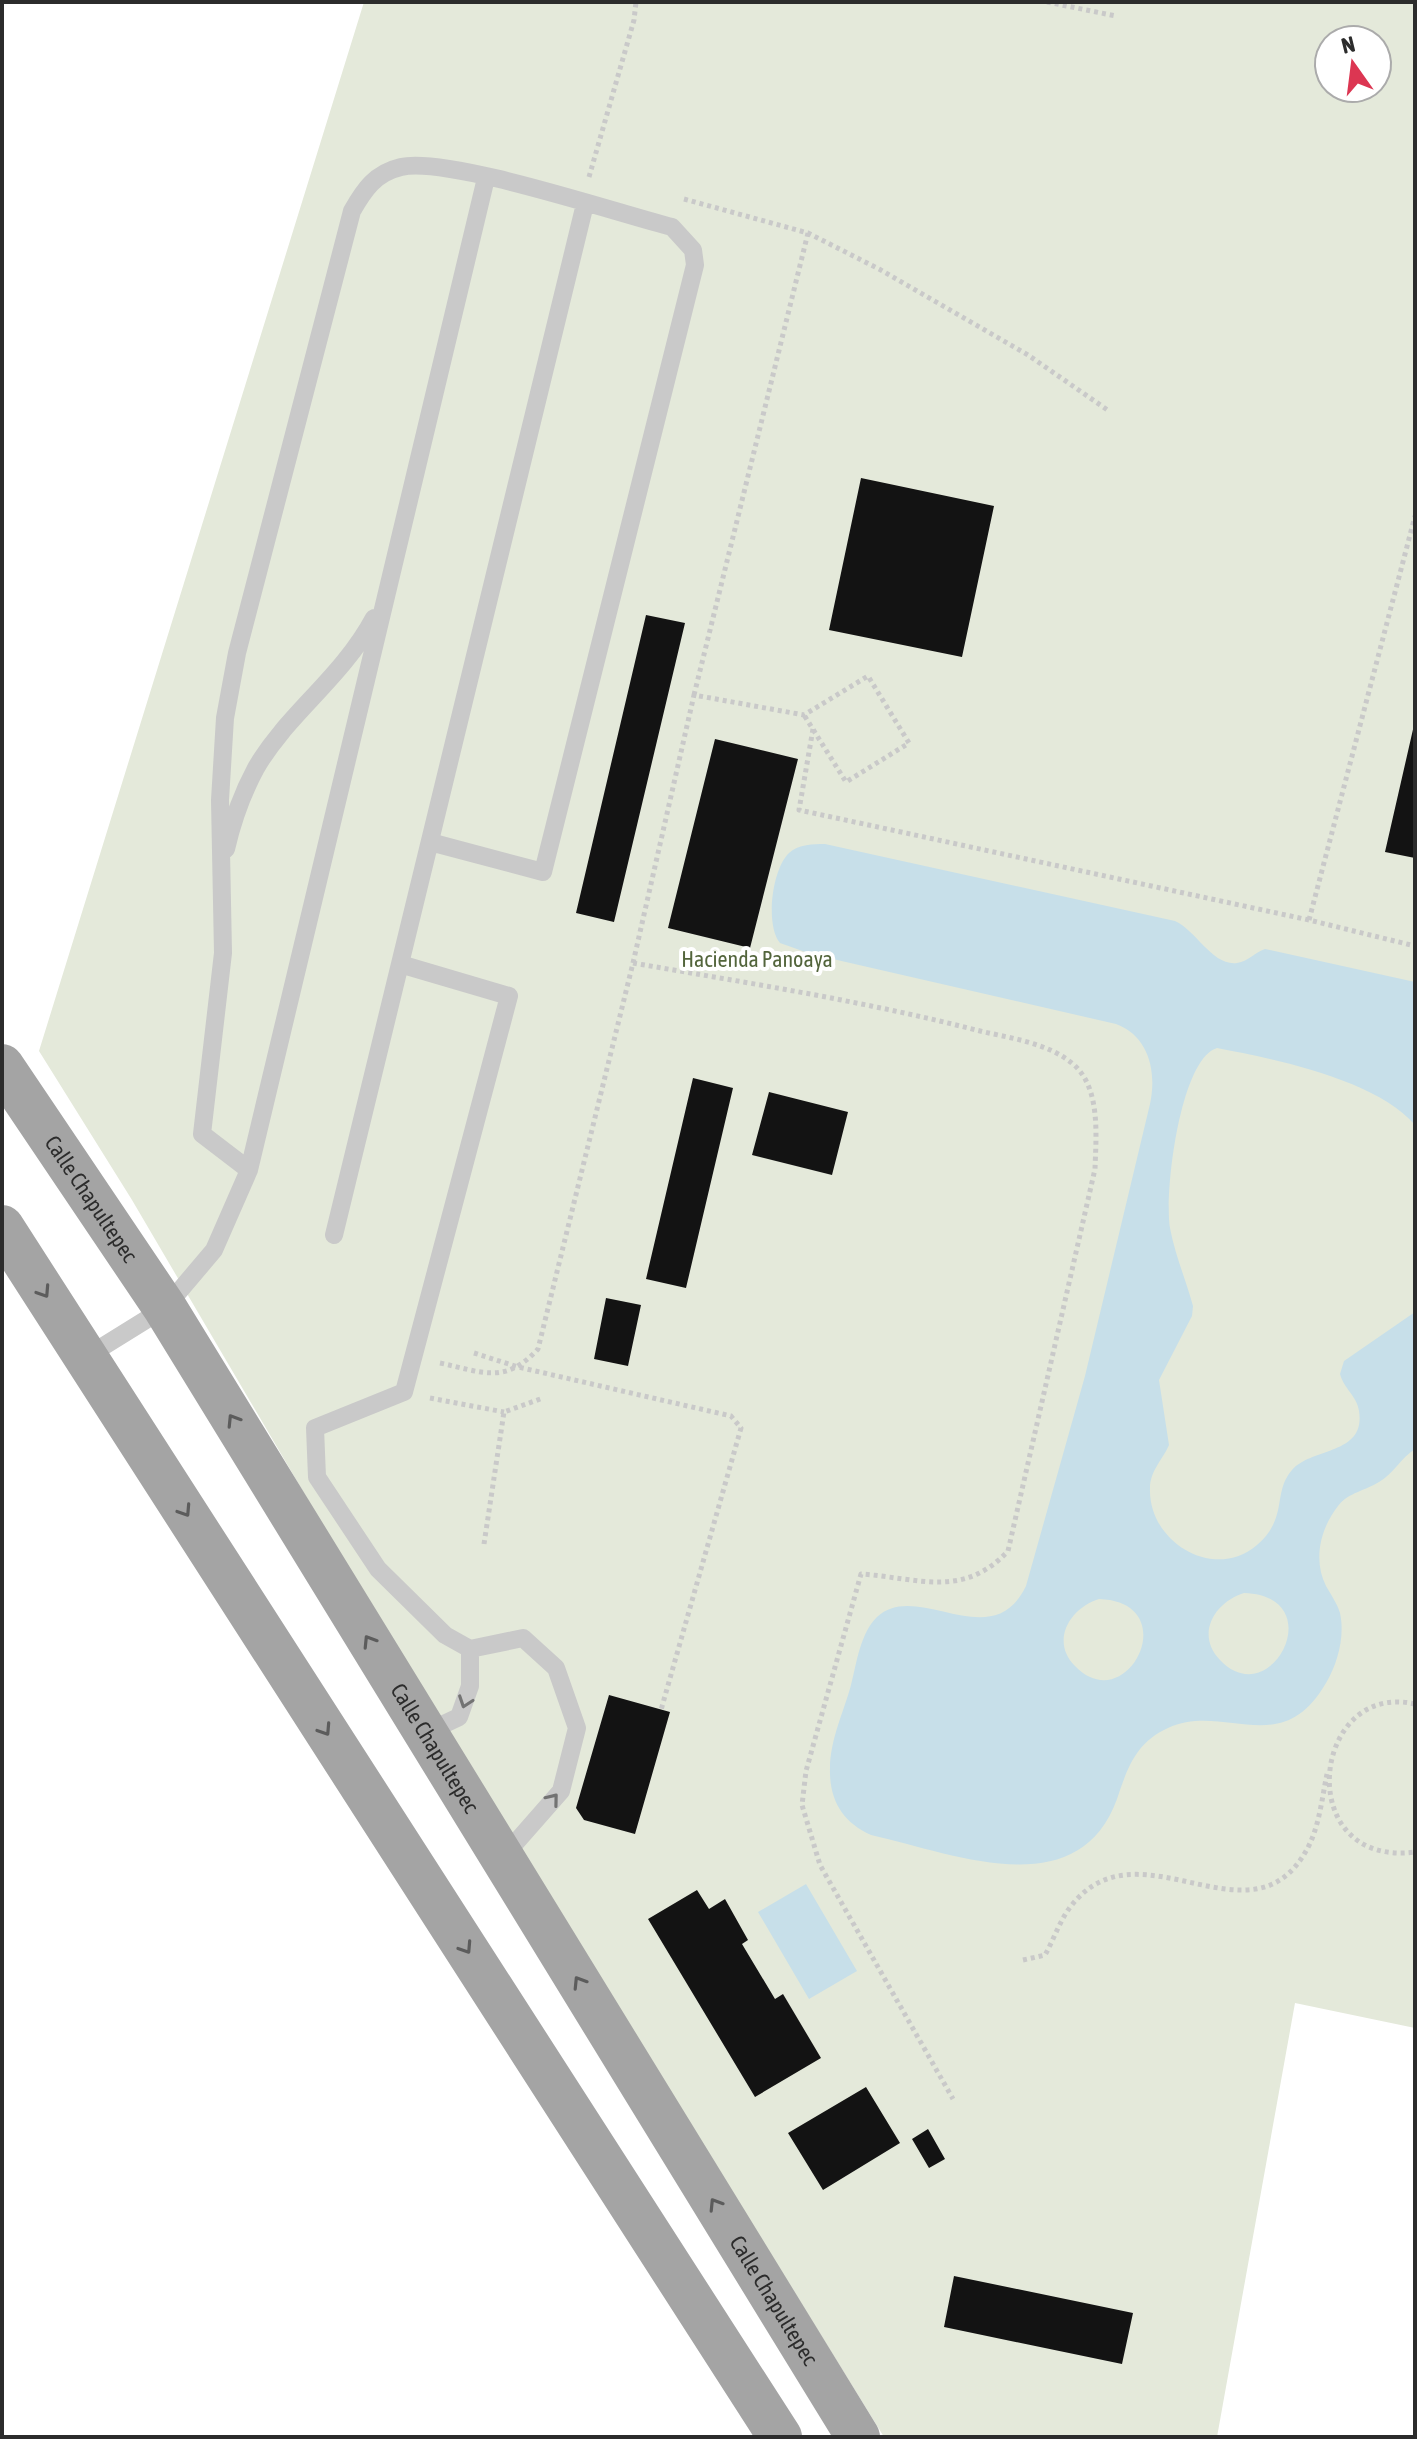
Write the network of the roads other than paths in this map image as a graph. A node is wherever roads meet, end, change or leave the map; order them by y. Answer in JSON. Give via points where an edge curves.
{"nodes":[{"id":1,"x":486,"y":178,"type":"junction"},
{"id":2,"x":585,"y":204,"type":"junction"},
{"id":3,"x":386,"y":594,"type":"junction"},
{"id":4,"x":430,"y":842,"type":"junction"},
{"id":5,"x":220,"y":875,"type":"junction"},
{"id":6,"x":400,"y":964,"type":"junction"},
{"id":7,"x":2,"y":1066,"type":"edge"},
{"id":8,"x":249,"y":1170,"type":"junction"},
{"id":9,"x":2,"y":1227,"type":"edge"},
{"id":10,"x":334,"y":1235,"type":"dead end"},
{"id":11,"x":165,"y":1308,"type":"junction"},
{"id":12,"x":86,"y":1357,"type":"junction"},
{"id":13,"x":470,"y":1649,"type":"junction"},
{"id":14,"x":425,"y":1733,"type":"junction"},
{"id":15,"x":502,"y":1858,"type":"junction"},
{"id":16,"x":780,"y":2437,"type":"edge"},
{"id":17,"x":858,"y":2437,"type":"edge"}],
"edges":[{"from":1,"to":2,"type":"lane"},
{"from":1,"to":3,"type":"lane"},
{"from":1,"to":5,"type":"lane","via":[[429,166],[401,167],[378,176],[352,211],[235,666],[225,718]]},
{"from":2,"to":4,"type":"lane"},
{"from":2,"to":4,"type":"lane","via":[[672,227],[693,250],[694,279],[543,872]]},
{"from":3,"to":5,"type":"lane","via":[[363,638],[256,768],[229,834]]},
{"from":3,"to":8,"type":"lane"},
{"from":4,"to":6,"type":"lane"},
{"from":5,"to":8,"type":"lane","via":[[223,953],[202,1134]]},
{"from":6,"to":10,"type":"lane"},
{"from":6,"to":13,"type":"lane","via":[[509,996],[404,1392],[315,1428],[317,1477],[378,1569],[445,1635]]},
{"from":7,"to":11,"type":"main road","name":"Calle Chapultepec"},
{"from":8,"to":11,"type":"lane","via":[[214,1250]]},
{"from":9,"to":12,"type":"main road","one_way":true},
{"from":11,"to":12,"type":"lane"},
{"from":14,"to":11,"type":"main road","name":"Calle Chapultepec","one_way":true},
{"from":12,"to":16,"type":"main road","one_way":true},
{"from":13,"to":14,"type":"lane","one_way":true,"via":[[470,1686],[459,1717]]},
{"from":15,"to":13,"type":"lane","one_way":true,"via":[[561,1791],[577,1728],[556,1668],[523,1638]]},
{"from":14,"to":15,"type":"main road","name":"Calle Chapultepec"},
{"from":17,"to":15,"type":"main road","name":"Calle Chapultepec","one_way":true}]}
